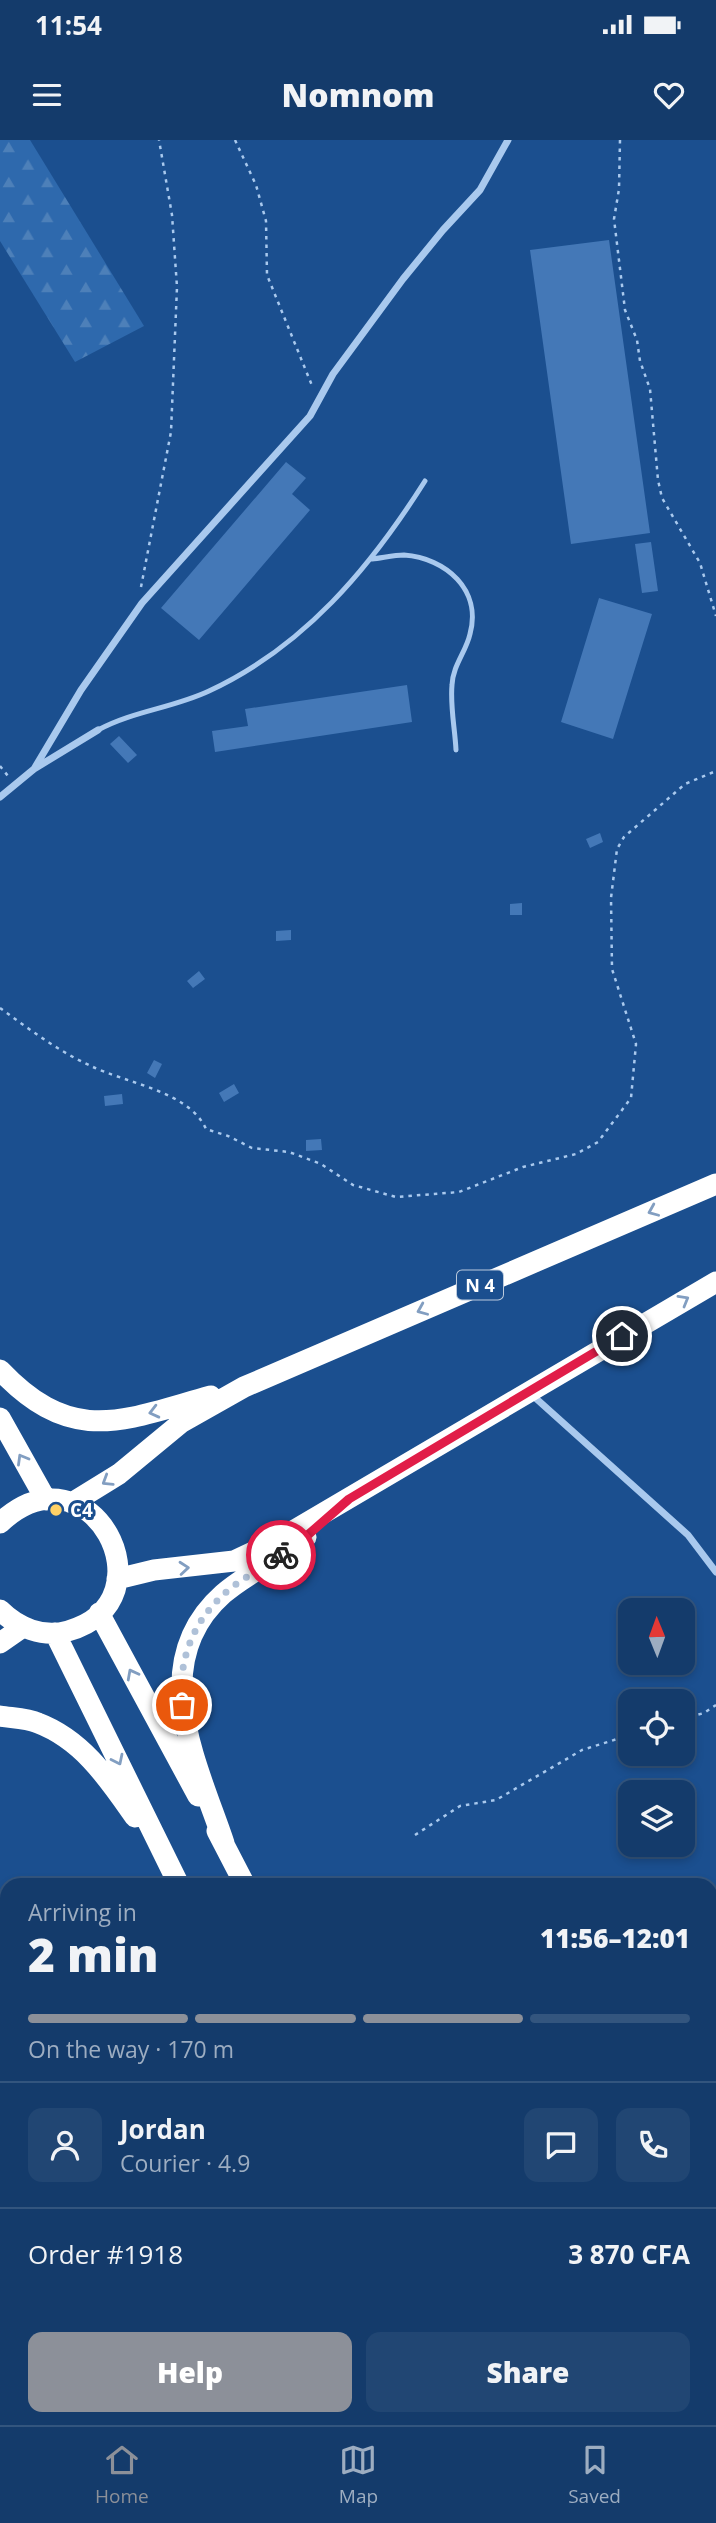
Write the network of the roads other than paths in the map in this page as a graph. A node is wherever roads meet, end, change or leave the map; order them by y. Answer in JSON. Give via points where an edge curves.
{"nodes":[{"id":1,"x":508,"y":140,"type":"edge"},
{"id":2,"x":425,"y":481,"type":"dead end"},
{"id":3,"x":372,"y":559,"type":"junction"},
{"id":4,"x":98,"y":730,"type":"joint"},
{"id":5,"x":456,"y":750,"type":"dead end"},
{"id":6,"x":34,"y":769,"type":"junction"},
{"id":7,"x":0,"y":797,"type":"edge"},
{"id":8,"x":716,"y":1184,"type":"edge"},
{"id":9,"x":716,"y":1282,"type":"edge"},
{"id":10,"x":0,"y":1370,"type":"edge"},
{"id":11,"x":244,"y":1387,"type":"junction"},
{"id":12,"x":528,"y":1391,"type":"junction"},
{"id":13,"x":0,"y":1418,"type":"edge"},
{"id":14,"x":349,"y":1499,"type":"junction"},
{"id":15,"x":46,"y":1500,"type":"junction"},
{"id":16,"x":72,"y":1503,"type":"junction"},
{"id":17,"x":0,"y":1523,"type":"edge"},
{"id":18,"x":716,"y":1572,"type":"edge"},
{"id":19,"x":117,"y":1579,"type":"junction"},
{"id":20,"x":0,"y":1610,"type":"edge"},
{"id":21,"x":99,"y":1613,"type":"junction"},
{"id":22,"x":23,"y":1627,"type":"junction"},
{"id":23,"x":55,"y":1633,"type":"junction"},
{"id":24,"x":0,"y":1643,"type":"edge"},
{"id":25,"x":0,"y":1716,"type":"edge"},
{"id":26,"x":224,"y":1843,"type":"junction"},
{"id":27,"x":174,"y":1875,"type":"edge"},
{"id":28,"x":242,"y":1878,"type":"edge"}],
"edges":[{"from":1,"to":6,"type":"street","via":[[481,190],[403,279],[333,374],[312,411],[136,611],[80,690]]},
{"from":2,"to":3,"type":"lane"},
{"from":3,"to":4,"type":"lane","via":[[304,631],[244,673],[207,692]]},
{"from":3,"to":5,"type":"lane","via":[[402,555],[426,559],[451,571],[469,594],[473,612],[470,635],[454,669],[452,686]]},
{"from":4,"to":6,"type":"street"},
{"from":6,"to":7,"type":"street"},
{"from":8,"to":11,"type":"highway","number":"N 4","one_way":true},
{"from":12,"to":9,"type":"highway","one_way":true},
{"from":11,"to":10,"type":"highway","one_way":true,"via":[[122,1420],[89,1422],[55,1412],[25,1394]]},
{"from":11,"to":16,"type":"highway","number":"N 4","one_way":true,"via":[[182,1422],[119,1474]]},
{"from":12,"to":14,"type":"highway"},
{"from":12,"to":18,"type":"street","via":[[688,1535]]},
{"from":15,"to":13,"type":"highway","one_way":true},
{"from":19,"to":14,"type":"highway","one_way":true,"via":[[234,1561]]},
{"from":14,"to":26,"type":"highway","via":[[302,1540],[223,1594],[200,1619],[185,1651],[180,1687],[184,1723]]},
{"from":15,"to":16,"type":"highway"},
{"from":15,"to":17,"type":"highway","via":[[20,1507]]},
{"from":16,"to":19,"type":"highway","via":[[102,1522],[111,1537],[117,1553]]},
{"from":19,"to":21,"type":"highway"},
{"from":20,"to":22,"type":"highway"},
{"from":21,"to":23,"type":"highway","via":[[82,1626]]},
{"from":26,"to":21,"type":"highway","one_way":true},
{"from":22,"to":23,"type":"highway"},
{"from":22,"to":24,"type":"highway"},
{"from":23,"to":27,"type":"highway","one_way":true},
{"from":25,"to":27,"type":"highway","via":[[37,1722],[72,1741],[103,1772]]},
{"from":26,"to":28,"type":"highway"}]}
